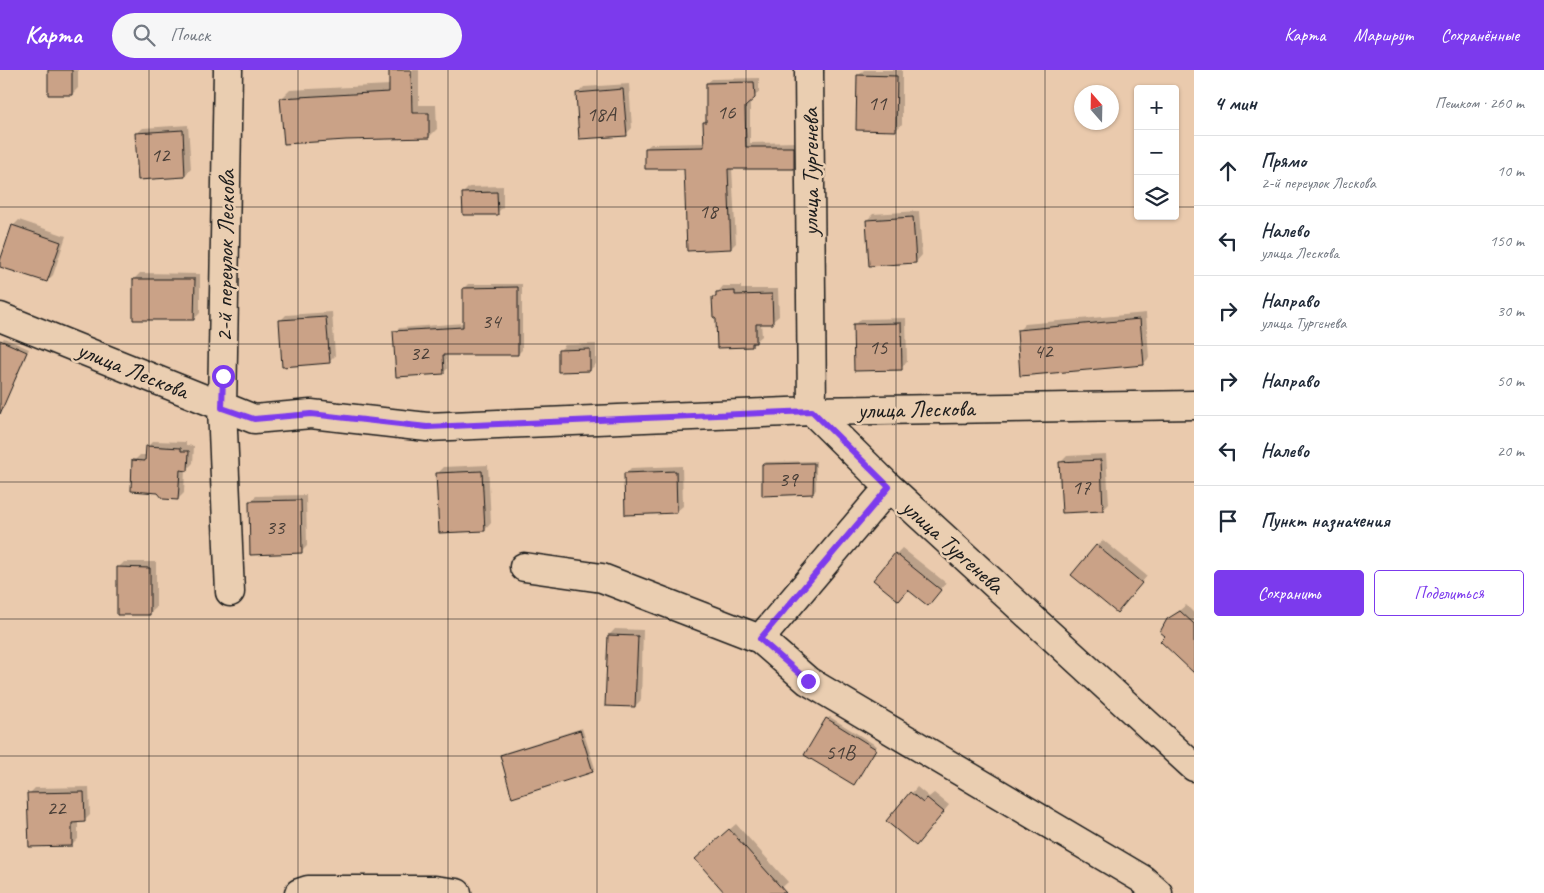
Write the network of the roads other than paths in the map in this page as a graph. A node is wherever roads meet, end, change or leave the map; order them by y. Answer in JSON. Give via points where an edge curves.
{"nodes":[{"id":1,"x":228,"y":70,"type":"edge"},
{"id":2,"x":809,"y":70,"type":"edge"},
{"id":3,"x":0,"y":316,"type":"edge"},
{"id":4,"x":1194,"y":405,"type":"edge"},
{"id":5,"x":222,"y":408,"type":"junction"},
{"id":6,"x":812,"y":411,"type":"junction"},
{"id":7,"x":889,"y":487,"type":"junction"},
{"id":8,"x":524,"y":566,"type":"dead end"},
{"id":9,"x":230,"y":592,"type":"dead end"},
{"id":10,"x":760,"y":639,"type":"junction"},
{"id":11,"x":1194,"y":767,"type":"edge"},
{"id":12,"x":303,"y":892,"type":"edge"},
{"id":13,"x":457,"y":893,"type":"edge"},
{"id":14,"x":1158,"y":893,"type":"edge"}],
"edges":[{"from":1,"to":5,"type":"street","name":"2-й переулок Лескова"},
{"from":2,"to":6,"type":"street","name":"улица Тургенева"},
{"from":3,"to":5,"type":"street","name":"улица Лескова"},
{"from":4,"to":6,"type":"street","name":"улица Лескова"},
{"from":5,"to":6,"type":"street","name":"улица Лескова","via":[[254,419],[311,414],[427,427]]},
{"from":5,"to":9,"type":"street","name":"2-й переулок Лескова"},
{"from":6,"to":7,"type":"street","name":"улица Тургенева"},
{"from":7,"to":10,"type":"street"},
{"from":7,"to":11,"type":"street","name":"улица Тургенева"},
{"from":8,"to":10,"type":"street","via":[[602,578]]},
{"from":10,"to":14,"type":"street","via":[[808,681],[1142,879]]},
{"from":12,"to":13,"type":"street","via":[[435,890]]}]}
